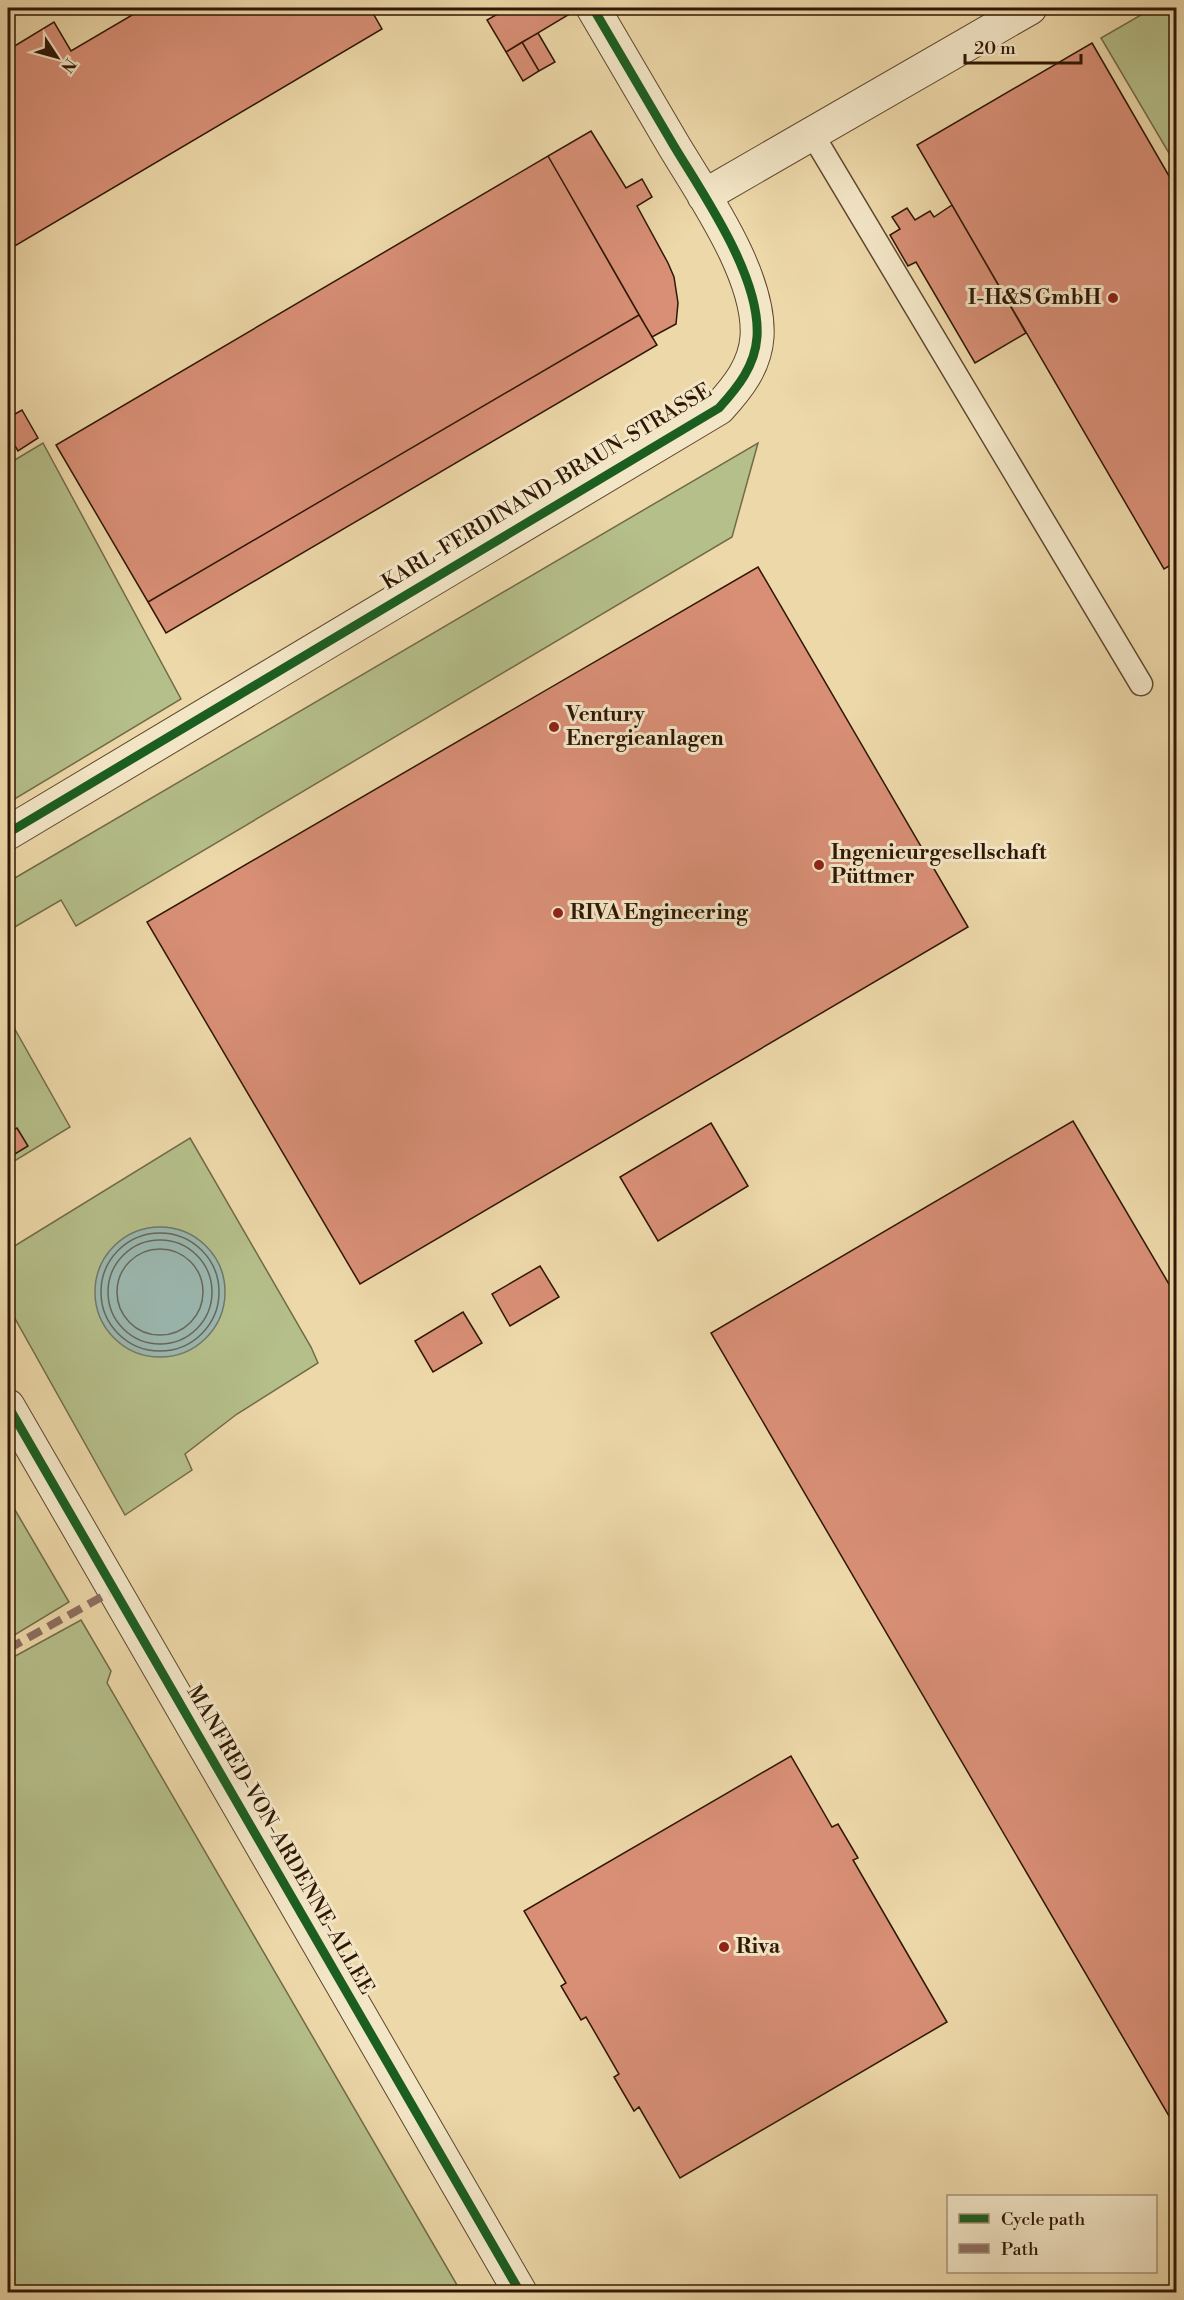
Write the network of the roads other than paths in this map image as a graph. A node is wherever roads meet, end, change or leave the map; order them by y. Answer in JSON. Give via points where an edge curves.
{"nodes":[{"id":1,"x":593,"y":8,"type":"edge"},
{"id":2,"x":1030,"y":8,"type":"edge"},
{"id":3,"x":811,"y":132,"type":"junction"},
{"id":4,"x":704,"y":196,"type":"junction"},
{"id":5,"x":1141,"y":684,"type":"dead end"},
{"id":6,"x":8,"y":833,"type":"edge"},
{"id":7,"x":8,"y":1406,"type":"edge"},
{"id":8,"x":520,"y":2292,"type":"edge"}],
"edges":[{"from":1,"to":4,"type":"street","name":"KARL-FERDINAND-BRAUN-STRASSE"},
{"from":2,"to":3,"type":"street"},
{"from":3,"to":4,"type":"street"},
{"from":3,"to":5,"type":"lane"},
{"from":4,"to":6,"type":"street","name":"KARL-FERDINAND-BRAUN-STRASSE","via":[[738,256],[756,315],[753,360],[741,383],[719,408]]},
{"from":7,"to":8,"type":"street","name":"MANFRED-VON-ARDENNE-ALLEE"}]}
